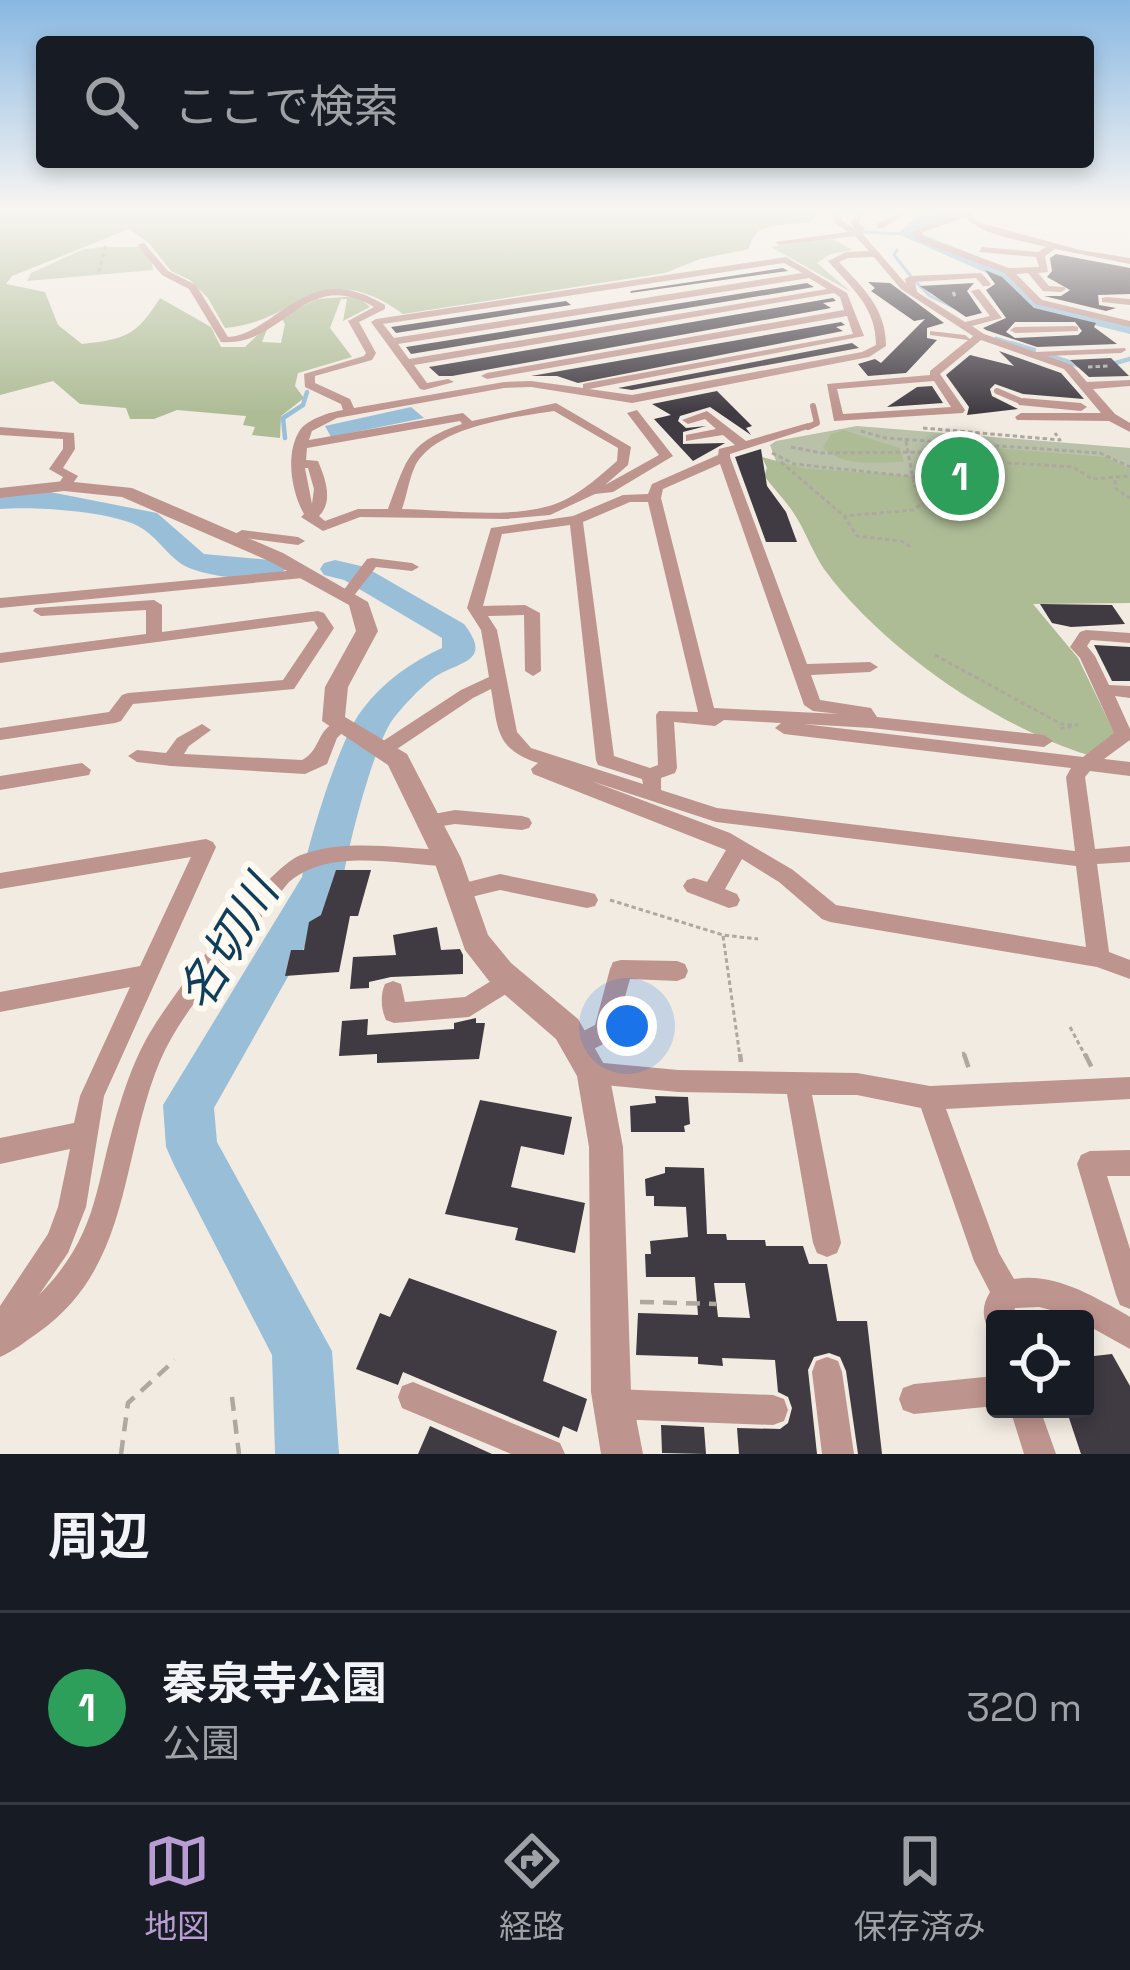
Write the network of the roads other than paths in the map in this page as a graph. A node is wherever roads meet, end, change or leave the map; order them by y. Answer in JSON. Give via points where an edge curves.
{"nodes":[{"id":1,"x":173,"y":277,"type":"edge"},
{"id":2,"x":667,"y":277,"type":"edge"},
{"id":3,"x":682,"y":277,"type":"edge"},
{"id":4,"x":793,"y":277,"type":"edge"},
{"id":5,"x":815,"y":277,"type":"edge"},
{"id":6,"x":850,"y":277,"type":"edge"},
{"id":7,"x":897,"y":277,"type":"edge"},
{"id":8,"x":924,"y":277,"type":"edge"},
{"id":9,"x":944,"y":277,"type":"edge"},
{"id":10,"x":979,"y":277,"type":"edge"},
{"id":11,"x":1014,"y":277,"type":"edge"},
{"id":12,"x":1036,"y":277,"type":"edge"},
{"id":13,"x":1061,"y":289,"type":"dead end"},
{"id":14,"x":836,"y":290,"type":"junction"},
{"id":15,"x":703,"y":292,"type":"junction"},
{"id":16,"x":913,"y":292,"type":"junction"},
{"id":17,"x":563,"y":293,"type":"junction"},
{"id":18,"x":954,"y":295,"type":"dead end"},
{"id":19,"x":1106,"y":300,"type":"dead end"},
{"id":20,"x":1130,"y":302,"type":"edge"},
{"id":21,"x":728,"y":310,"type":"junction"},
{"id":22,"x":585,"y":311,"type":"junction"},
{"id":23,"x":851,"y":312,"type":"junction"},
{"id":24,"x":937,"y":312,"type":"dead end"},
{"id":25,"x":1043,"y":317,"type":"dead end"},
{"id":26,"x":1130,"y":324,"type":"edge"},
{"id":27,"x":754,"y":329,"type":"junction"},
{"id":28,"x":1056,"y":329,"type":"junction"},
{"id":29,"x":1075,"y":329,"type":"dead end"},
{"id":30,"x":607,"y":330,"type":"junction"},
{"id":31,"x":967,"y":331,"type":"junction"},
{"id":32,"x":1015,"y":331,"type":"dead end"},
{"id":33,"x":934,"y":333,"type":"dead end"},
{"id":34,"x":392,"y":343,"type":"junction"},
{"id":35,"x":785,"y":350,"type":"junction"},
{"id":36,"x":1121,"y":350,"type":"dead end"},
{"id":37,"x":632,"y":351,"type":"junction"},
{"id":38,"x":1080,"y":351,"type":"junction"},
{"id":39,"x":1036,"y":353,"type":"junction"},
{"id":40,"x":407,"y":363,"type":"junction"},
{"id":41,"x":808,"y":366,"type":"junction"},
{"id":42,"x":921,"y":369,"type":"dead end"},
{"id":43,"x":657,"y":373,"type":"junction"},
{"id":44,"x":935,"y":378,"type":"junction"},
{"id":45,"x":1130,"y":383,"type":"edge"},
{"id":46,"x":587,"y":386,"type":"dead end"},
{"id":47,"x":1085,"y":386,"type":"junction"},
{"id":48,"x":678,"y":390,"type":"junction"},
{"id":49,"x":997,"y":391,"type":"dead end"},
{"id":50,"x":424,"y":399,"type":"junction"},
{"id":51,"x":452,"y":404,"type":"dead end"},
{"id":52,"x":813,"y":406,"type":"dead end"},
{"id":53,"x":1022,"y":410,"type":"junction"},
{"id":54,"x":350,"y":412,"type":"junction"},
{"id":55,"x":633,"y":413,"type":"dead end"},
{"id":56,"x":1107,"y":414,"type":"junction"},
{"id":57,"x":688,"y":420,"type":"dead end"},
{"id":58,"x":441,"y":421,"type":"junction"},
{"id":59,"x":466,"y":421,"type":"junction"},
{"id":60,"x":808,"y":427,"type":"joint"},
{"id":61,"x":1130,"y":428,"type":"edge"},
{"id":62,"x":0,"y":431,"type":"edge"},
{"id":63,"x":725,"y":431,"type":"junction"},
{"id":64,"x":690,"y":438,"type":"dead end"},
{"id":65,"x":751,"y":444,"type":"junction"},
{"id":66,"x":302,"y":445,"type":"junction"},
{"id":67,"x":724,"y":457,"type":"junction"},
{"id":68,"x":664,"y":458,"type":"junction"},
{"id":69,"x":64,"y":486,"type":"junction"},
{"id":70,"x":590,"y":491,"type":"junction"},
{"id":71,"x":0,"y":493,"type":"edge"},
{"id":72,"x":646,"y":497,"type":"junction"},
{"id":73,"x":394,"y":513,"type":"junction"},
{"id":74,"x":576,"y":520,"type":"junction"},
{"id":75,"x":323,"y":527,"type":"junction"},
{"id":76,"x":242,"y":534,"type":"dead end"},
{"id":77,"x":298,"y":541,"type":"junction"},
{"id":78,"x":276,"y":556,"type":"junction"},
{"id":79,"x":412,"y":567,"type":"dead end"},
{"id":80,"x":308,"y":574,"type":"junction"},
{"id":81,"x":356,"y":583,"type":"junction"},
{"id":82,"x":0,"y":603,"type":"edge"},
{"id":83,"x":476,"y":611,"type":"junction"},
{"id":84,"x":0,"y":613,"type":"edge"},
{"id":85,"x":154,"y":638,"type":"junction"},
{"id":86,"x":1130,"y":638,"type":"edge"},
{"id":87,"x":0,"y":658,"type":"edge"},
{"id":88,"x":871,"y":667,"type":"dead end"},
{"id":89,"x":800,"y":670,"type":"junction"},
{"id":90,"x":532,"y":671,"type":"dead end"},
{"id":91,"x":499,"y":679,"type":"junction"},
{"id":92,"x":1103,"y":690,"type":"junction"},
{"id":93,"x":1130,"y":692,"type":"edge"},
{"id":94,"x":708,"y":716,"type":"junction"},
{"id":95,"x":871,"y":722,"type":"junction"},
{"id":96,"x":202,"y":730,"type":"dead end"},
{"id":97,"x":0,"y":734,"type":"edge"},
{"id":98,"x":360,"y":737,"type":"junction"},
{"id":99,"x":1044,"y":741,"type":"road end"},
{"id":100,"x":524,"y":752,"type":"junction"},
{"id":101,"x":136,"y":756,"type":"dead end"},
{"id":102,"x":171,"y":760,"type":"junction"},
{"id":103,"x":1083,"y":765,"type":"junction"},
{"id":104,"x":1130,"y":769,"type":"edge"},
{"id":105,"x":82,"y":770,"type":"dead end"},
{"id":106,"x":0,"y":783,"type":"edge"},
{"id":107,"x":652,"y":783,"type":"junction"},
{"id":108,"x":430,"y":821,"type":"junction"},
{"id":109,"x":522,"y":823,"type":"dead end"},
{"id":110,"x":738,"y":847,"type":"junction"},
{"id":111,"x":1130,"y":854,"type":"edge"},
{"id":112,"x":1084,"y":856,"type":"junction"},
{"id":113,"x":447,"y":858,"type":"junction"},
{"id":114,"x":0,"y":881,"type":"edge"},
{"id":115,"x":459,"y":892,"type":"junction"},
{"id":116,"x":712,"y":893,"type":"dead end"},
{"id":117,"x":587,"y":901,"type":"road end"},
{"id":118,"x":1099,"y":958,"type":"junction"},
{"id":119,"x":677,"y":970,"type":"dead end"},
{"id":120,"x":1130,"y":970,"type":"edge"},
{"id":121,"x":146,"y":975,"type":"junction"},
{"id":122,"x":509,"y":980,"type":"junction"},
{"id":123,"x":392,"y":991,"type":"dead end"},
{"id":124,"x":0,"y":1002,"type":"edge"},
{"id":125,"x":587,"y":1059,"type":"junction"},
{"id":126,"x":797,"y":1082,"type":"junction"},
{"id":127,"x":1130,"y":1088,"type":"edge"},
{"id":128,"x":930,"y":1098,"type":"junction"},
{"id":129,"x":86,"y":1133,"type":"junction"},
{"id":130,"x":0,"y":1151,"type":"edge"},
{"id":131,"x":1130,"y":1163,"type":"edge"},
{"id":132,"x":827,"y":1244,"type":"dead end"},
{"id":133,"x":1130,"y":1295,"type":"edge"},
{"id":134,"x":1002,"y":1307,"type":"edge"},
{"id":135,"x":1130,"y":1334,"type":"edge"},
{"id":136,"x":0,"y":1339,"type":"edge"},
{"id":137,"x":827,"y":1372,"type":"dead end"},
{"id":138,"x":986,"y":1392,"type":"edge"},
{"id":139,"x":412,"y":1397,"type":"dead end"},
{"id":140,"x":914,"y":1399,"type":"dead end"},
{"id":141,"x":612,"y":1404,"type":"junction"},
{"id":142,"x":773,"y":1410,"type":"dead end"},
{"id":143,"x":1027,"y":1418,"type":"edge"},
{"id":144,"x":549,"y":1454,"type":"edge"},
{"id":145,"x":622,"y":1454,"type":"edge"},
{"id":146,"x":838,"y":1454,"type":"edge"},
{"id":147,"x":1040,"y":1454,"type":"edge"}],
"edges":[{"from":1,"to":54,"type":"street","via":[[193,287],[232,343],[248,340],[295,302],[368,296],[381,307],[352,321],[368,358],[310,374],[309,385],[346,402]]},
{"from":2,"to":17,"type":"street"},
{"from":3,"to":15,"type":"street"},
{"from":4,"to":15,"type":"street"},
{"from":5,"to":14,"type":"street"},
{"from":6,"to":41,"type":"street","via":[[865,291],[881,346]]},
{"from":7,"to":16,"type":"street"},
{"from":8,"to":16,"type":"street","via":[[910,279]]},
{"from":9,"to":18,"type":"street"},
{"from":10,"to":31,"type":"street","via":[[997,318]]},
{"from":11,"to":26,"type":"street","via":[[1040,302]]},
{"from":12,"to":13,"type":"street","via":[[1046,289]]},
{"from":14,"to":21,"type":"street"},
{"from":14,"to":23,"type":"street"},
{"from":15,"to":21,"type":"street"},
{"from":15,"to":22,"type":"street"},
{"from":16,"to":31,"type":"street"},
{"from":17,"to":22,"type":"street"},
{"from":17,"to":34,"type":"street","via":[[376,322]]},
{"from":19,"to":20,"type":"street"},
{"from":21,"to":27,"type":"street"},
{"from":21,"to":30,"type":"street"},
{"from":22,"to":30,"type":"street"},
{"from":22,"to":34,"type":"street"},
{"from":23,"to":27,"type":"street"},
{"from":23,"to":35,"type":"street","via":[[859,336]]},
{"from":24,"to":31,"type":"street"},
{"from":25,"to":28,"type":"street"},
{"from":27,"to":35,"type":"street"},
{"from":27,"to":37,"type":"street"},
{"from":28,"to":29,"type":"street"},
{"from":28,"to":32,"type":"street"},
{"from":28,"to":38,"type":"street"},
{"from":30,"to":37,"type":"street"},
{"from":30,"to":40,"type":"street"},
{"from":31,"to":33,"type":"street"},
{"from":31,"to":39,"type":"street"},
{"from":31,"to":42,"type":"street"},
{"from":31,"to":44,"type":"street"},
{"from":34,"to":40,"type":"street"},
{"from":35,"to":41,"type":"street"},
{"from":35,"to":43,"type":"street"},
{"from":36,"to":38,"type":"street"},
{"from":37,"to":40,"type":"street","via":[[424,386]]},
{"from":37,"to":43,"type":"street"},
{"from":38,"to":39,"type":"street"},
{"from":39,"to":47,"type":"street","via":[[1068,367]]},
{"from":41,"to":48,"type":"street"},
{"from":43,"to":46,"type":"street"},
{"from":43,"to":48,"type":"street"},
{"from":44,"to":44,"type":"street","via":[[959,410],[843,422],[827,380]]},
{"from":45,"to":47,"type":"street"},
{"from":47,"to":56,"type":"street"},
{"from":48,"to":50,"type":"street","via":[[619,399],[520,384]]},
{"from":49,"to":53,"type":"lane"},
{"from":50,"to":54,"type":"street"},
{"from":50,"to":58,"type":"street"},
{"from":51,"to":59,"type":"street"},
{"from":52,"to":60,"type":"lane","via":[[817,423]]},
{"from":53,"to":56,"type":"street"},
{"from":53,"to":56,"type":"street","via":[[1044,418]]},
{"from":54,"to":66,"type":"street","via":[[313,424]]},
{"from":55,"to":68,"type":"street","via":[[666,450]]},
{"from":56,"to":61,"type":"street"},
{"from":57,"to":63,"type":"street","via":[[707,416]]},
{"from":58,"to":59,"type":"street"},
{"from":58,"to":66,"type":"street"},
{"from":59,"to":70,"type":"street","via":[[566,410],[625,447],[623,462]]},
{"from":59,"to":73,"type":"street","via":[[414,457]]},
{"from":60,"to":65,"type":"street"},
{"from":62,"to":69,"type":"street","via":[[70,436],[56,469],[71,476]]},
{"from":63,"to":64,"type":"street"},
{"from":63,"to":65,"type":"street"},
{"from":65,"to":67,"type":"street"},
{"from":66,"to":75,"type":"street","via":[[299,464],[313,464],[321,489],[318,510],[308,517]]},
{"from":67,"to":72,"type":"street","via":[[669,478]]},
{"from":67,"to":89,"type":"street"},
{"from":68,"to":70,"type":"street"},
{"from":68,"to":72,"type":"street","via":[[669,466],[644,484]]},
{"from":69,"to":71,"type":"street"},
{"from":69,"to":78,"type":"street","via":[[127,491]]},
{"from":70,"to":73,"type":"street","via":[[532,513]]},
{"from":72,"to":74,"type":"street"},
{"from":72,"to":94,"type":"street"},
{"from":73,"to":75,"type":"street","via":[[358,513]]},
{"from":74,"to":83,"type":"street","via":[[496,531]]},
{"from":74,"to":107,"type":"street","via":[[605,760]]},
{"from":75,"to":77,"type":"street"},
{"from":76,"to":77,"type":"street"},
{"from":77,"to":78,"type":"street"},
{"from":78,"to":80,"type":"street"},
{"from":79,"to":81,"type":"street","via":[[372,562]]},
{"from":80,"to":81,"type":"street"},
{"from":80,"to":82,"type":"street"},
{"from":81,"to":98,"type":"street","via":[[367,631],[331,709]]},
{"from":83,"to":90,"type":"street","via":[[532,614]]},
{"from":83,"to":91,"type":"street","via":[[489,630]]},
{"from":84,"to":85,"type":"street","via":[[154,605]]},
{"from":85,"to":87,"type":"street"},
{"from":85,"to":97,"type":"street","via":[[318,616],[326,628],[288,685],[128,699],[115,717]]},
{"from":86,"to":92,"type":"street","via":[[1085,634],[1078,647]]},
{"from":88,"to":89,"type":"street"},
{"from":89,"to":95,"type":"street","via":[[813,705],[866,712]]},
{"from":91,"to":98,"type":"street"},
{"from":91,"to":100,"type":"street","via":[[508,734]]},
{"from":92,"to":93,"type":"street"},
{"from":92,"to":103,"type":"street","via":[[1124,735]]},
{"from":94,"to":95,"type":"street"},
{"from":94,"to":103,"type":"street"},
{"from":94,"to":107,"type":"street","via":[[665,715],[668,768]]},
{"from":95,"to":99,"type":"street"},
{"from":96,"to":102,"type":"street"},
{"from":98,"to":102,"type":"street","via":[[328,735],[310,765]]},
{"from":98,"to":108,"type":"street","via":[[398,760]]},
{"from":100,"to":107,"type":"street"},
{"from":100,"to":110,"type":"street","via":[[539,768]]},
{"from":101,"to":102,"type":"street"},
{"from":103,"to":104,"type":"street"},
{"from":103,"to":112,"type":"street","via":[[1075,777]]},
{"from":105,"to":106,"type":"street"},
{"from":107,"to":112,"type":"street","via":[[716,815]]},
{"from":108,"to":109,"type":"street"},
{"from":108,"to":113,"type":"street"},
{"from":110,"to":116,"type":"street"},
{"from":110,"to":118,"type":"street","via":[[830,913]]},
{"from":111,"to":112,"type":"street"},
{"from":112,"to":118,"type":"street"},
{"from":113,"to":115,"type":"street"},
{"from":113,"to":136,"type":"street","via":[[311,859],[280,879],[165,1030],[128,1114],[90,1257],[38,1319]]},
{"from":114,"to":121,"type":"street","via":[[206,847]]},
{"from":115,"to":117,"type":"street","via":[[500,882]]},
{"from":115,"to":122,"type":"street","via":[[476,941]]},
{"from":118,"to":120,"type":"street"},
{"from":119,"to":125,"type":"street","via":[[621,969],[604,1032]]},
{"from":121,"to":124,"type":"street"},
{"from":121,"to":129,"type":"street","via":[[92,1096]]},
{"from":122,"to":123,"type":"street","via":[[469,1007],[394,1013]]},
{"from":122,"to":125,"type":"street","via":[[557,1018]]},
{"from":125,"to":126,"type":"street"},
{"from":125,"to":141,"type":"street","via":[[606,1147]]},
{"from":126,"to":128,"type":"street"},
{"from":126,"to":132,"type":"street"},
{"from":127,"to":128,"type":"street"},
{"from":128,"to":134,"type":"street"},
{"from":129,"to":130,"type":"street"},
{"from":129,"to":136,"type":"street","via":[[58,1244]]},
{"from":131,"to":133,"type":"street","via":[[1090,1165]]},
{"from":134,"to":135,"type":"street","via":[[1018,1291],[1056,1296]]},
{"from":137,"to":146,"type":"street"},
{"from":138,"to":140,"type":"street"},
{"from":139,"to":144,"type":"street"},
{"from":141,"to":142,"type":"street"},
{"from":141,"to":145,"type":"street"},
{"from":143,"to":147,"type":"street"}]}
